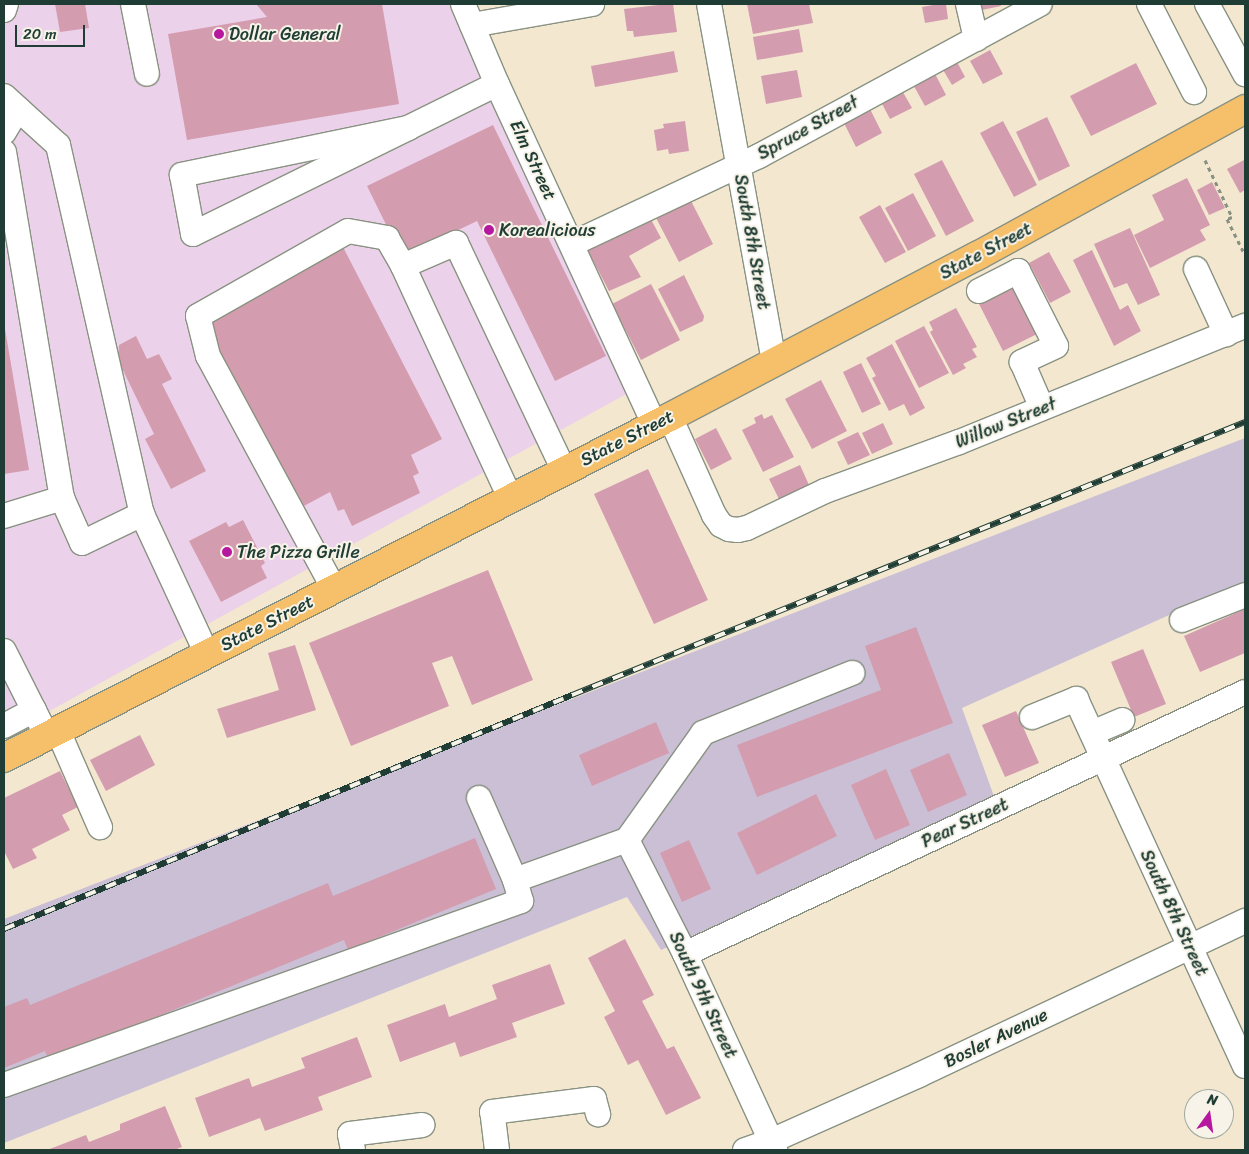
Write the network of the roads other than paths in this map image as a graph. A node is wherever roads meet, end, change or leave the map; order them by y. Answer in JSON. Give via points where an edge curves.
{"nodes":[{"id":1,"x":6,"y":4,"type":"edge"},
{"id":2,"x":133,"y":4,"type":"edge"},
{"id":3,"x":592,"y":4,"type":"edge"},
{"id":4,"x":709,"y":4,"type":"edge"},
{"id":5,"x":968,"y":4,"type":"edge"},
{"id":6,"x":1040,"y":4,"type":"edge"},
{"id":7,"x":1149,"y":4,"type":"edge"},
{"id":8,"x":1207,"y":4,"type":"edge"},
{"id":9,"x":535,"y":9,"type":"edge"},
{"id":10,"x":4,"y":10,"type":"edge"},
{"id":11,"x":468,"y":14,"type":"edge"},
{"id":12,"x":976,"y":39,"type":"junction"},
{"id":13,"x":148,"y":74,"type":"dead end"},
{"id":14,"x":1245,"y":74,"type":"edge"},
{"id":15,"x":497,"y":84,"type":"junction"},
{"id":16,"x":1194,"y":92,"type":"dead end"},
{"id":17,"x":11,"y":102,"type":"edge"},
{"id":18,"x":1245,"y":109,"type":"edge"},
{"id":19,"x":408,"y":128,"type":"junction"},
{"id":20,"x":4,"y":132,"type":"edge"},
{"id":21,"x":4,"y":152,"type":"edge"},
{"id":22,"x":738,"y":165,"type":"junction"},
{"id":23,"x":572,"y":244,"type":"junction"},
{"id":24,"x":977,"y":256,"type":"junction"},
{"id":25,"x":403,"y":266,"type":"junction"},
{"id":26,"x":1196,"y":269,"type":"dead end"},
{"id":27,"x":1235,"y":330,"type":"edge"},
{"id":28,"x":774,"y":362,"type":"junction"},
{"id":29,"x":1042,"y":408,"type":"junction"},
{"id":30,"x":662,"y":421,"type":"junction"},
{"id":31,"x":564,"y":470,"type":"junction"},
{"id":32,"x":62,"y":498,"type":"junction"},
{"id":33,"x":510,"y":498,"type":"junction"},
{"id":34,"x":142,"y":514,"type":"junction"},
{"id":35,"x":4,"y":516,"type":"edge"},
{"id":36,"x":767,"y":519,"type":"joint"},
{"id":37,"x":334,"y":588,"type":"junction"},
{"id":38,"x":1245,"y":595,"type":"edge"},
{"id":39,"x":1182,"y":620,"type":"dead end"},
{"id":40,"x":4,"y":651,"type":"edge"},
{"id":41,"x":207,"y":654,"type":"junction"},
{"id":42,"x":852,"y":673,"type":"dead end"},
{"id":43,"x":1245,"y":692,"type":"edge"},
{"id":44,"x":34,"y":710,"type":"junction"},
{"id":45,"x":1032,"y":717,"type":"dead end"},
{"id":46,"x":1122,"y":720,"type":"dead end"},
{"id":47,"x":4,"y":726,"type":"edge"},
{"id":48,"x":52,"y":733,"type":"junction"},
{"id":49,"x":1092,"y":733,"type":"junction"},
{"id":50,"x":4,"y":758,"type":"edge"},
{"id":51,"x":1103,"y":759,"type":"junction"},
{"id":52,"x":479,"y":798,"type":"dead end"},
{"id":53,"x":100,"y":827,"type":"dead end"},
{"id":54,"x":627,"y":840,"type":"junction"},
{"id":55,"x":514,"y":880,"type":"junction"},
{"id":56,"x":1245,"y":921,"type":"edge"},
{"id":57,"x":1189,"y":948,"type":"junction"},
{"id":58,"x":684,"y":954,"type":"junction"},
{"id":59,"x":1245,"y":1066,"type":"edge"},
{"id":60,"x":4,"y":1085,"type":"edge"},
{"id":61,"x":598,"y":1114,"type":"dead end"},
{"id":62,"x":422,"y":1125,"type":"dead end"},
{"id":63,"x":773,"y":1146,"type":"edge"},
{"id":64,"x":353,"y":1150,"type":"edge"},
{"id":65,"x":497,"y":1150,"type":"edge"},
{"id":66,"x":745,"y":1150,"type":"edge"}],
"edges":[{"from":1,"to":10,"type":"street"},
{"from":2,"to":13,"type":"street"},
{"from":3,"to":9,"type":"street"},
{"from":4,"to":22,"type":"street","name":"South 8th Street"},
{"from":5,"to":12,"type":"street"},
{"from":6,"to":12,"type":"street","name":"Spruce Street"},
{"from":7,"to":16,"type":"street"},
{"from":8,"to":14,"type":"street"},
{"from":9,"to":11,"type":"street"},
{"from":11,"to":15,"type":"street","name":"Elm Street"},
{"from":12,"to":22,"type":"street","name":"Spruce Street"},
{"from":15,"to":19,"type":"street"},
{"from":15,"to":23,"type":"street","name":"Elm Street"},
{"from":17,"to":20,"type":"street"},
{"from":17,"to":34,"type":"street","via":[[58,145]]},
{"from":18,"to":24,"type":"main road","name":"State Street"},
{"from":19,"to":19,"type":"street","via":[[381,142],[193,234],[182,175]]},
{"from":21,"to":32,"type":"street"},
{"from":22,"to":23,"type":"street","name":"Spruce Street"},
{"from":22,"to":28,"type":"street","name":"South 8th Street"},
{"from":23,"to":30,"type":"street","name":"Elm Street"},
{"from":24,"to":28,"type":"main road","name":"State Street"},
{"from":24,"to":29,"type":"street","via":[[985,288],[1018,271],[1056,346],[1022,362]]},
{"from":25,"to":31,"type":"street","via":[[456,243]]},
{"from":25,"to":33,"type":"street"},
{"from":25,"to":37,"type":"street","via":[[387,238],[348,232],[198,316],[208,356]]},
{"from":26,"to":27,"type":"street"},
{"from":27,"to":29,"type":"street","name":"Willow Street"},
{"from":28,"to":30,"type":"main road","name":"State Street"},
{"from":29,"to":36,"type":"street","name":"Willow Street","via":[[825,491]]},
{"from":30,"to":31,"type":"main road","name":"State Street"},
{"from":30,"to":36,"type":"street","name":"Elm Street","via":[[721,525],[738,530]]},
{"from":31,"to":33,"type":"main road","name":"State Street"},
{"from":32,"to":34,"type":"street","via":[[82,543]]},
{"from":32,"to":35,"type":"street"},
{"from":33,"to":37,"type":"main road","name":"State Street"},
{"from":34,"to":41,"type":"street"},
{"from":37,"to":41,"type":"main road","name":"State Street"},
{"from":38,"to":39,"type":"street"},
{"from":40,"to":44,"type":"street"},
{"from":41,"to":48,"type":"main road","name":"State Street"},
{"from":42,"to":54,"type":"street","via":[[703,733]]},
{"from":43,"to":51,"type":"street","name":"Pear Street"},
{"from":44,"to":47,"type":"street"},
{"from":44,"to":48,"type":"street"},
{"from":45,"to":49,"type":"street","name":"South 8th Street","via":[[1076,699]]},
{"from":46,"to":49,"type":"street"},
{"from":48,"to":50,"type":"main road","name":"State Street"},
{"from":48,"to":53,"type":"street"},
{"from":49,"to":51,"type":"street","name":"South 8th Street"},
{"from":51,"to":57,"type":"street","name":"South 8th Street"},
{"from":51,"to":58,"type":"street","name":"Pear Street"},
{"from":52,"to":55,"type":"street"},
{"from":54,"to":55,"type":"street"},
{"from":54,"to":58,"type":"street","name":"South 9th Street"},
{"from":55,"to":60,"type":"street","via":[[521,901]]},
{"from":56,"to":57,"type":"street","name":"Bosler Avenue"},
{"from":57,"to":59,"type":"street","name":"South 8th Street"},
{"from":57,"to":63,"type":"street","name":"Bosler Avenue"},
{"from":58,"to":63,"type":"street","name":"South 9th Street"},
{"from":61,"to":65,"type":"street","via":[[594,1099],[492,1112]]},
{"from":62,"to":64,"type":"street","via":[[350,1134]]},
{"from":63,"to":66,"type":"street","name":"Bosler Avenue"}]}
